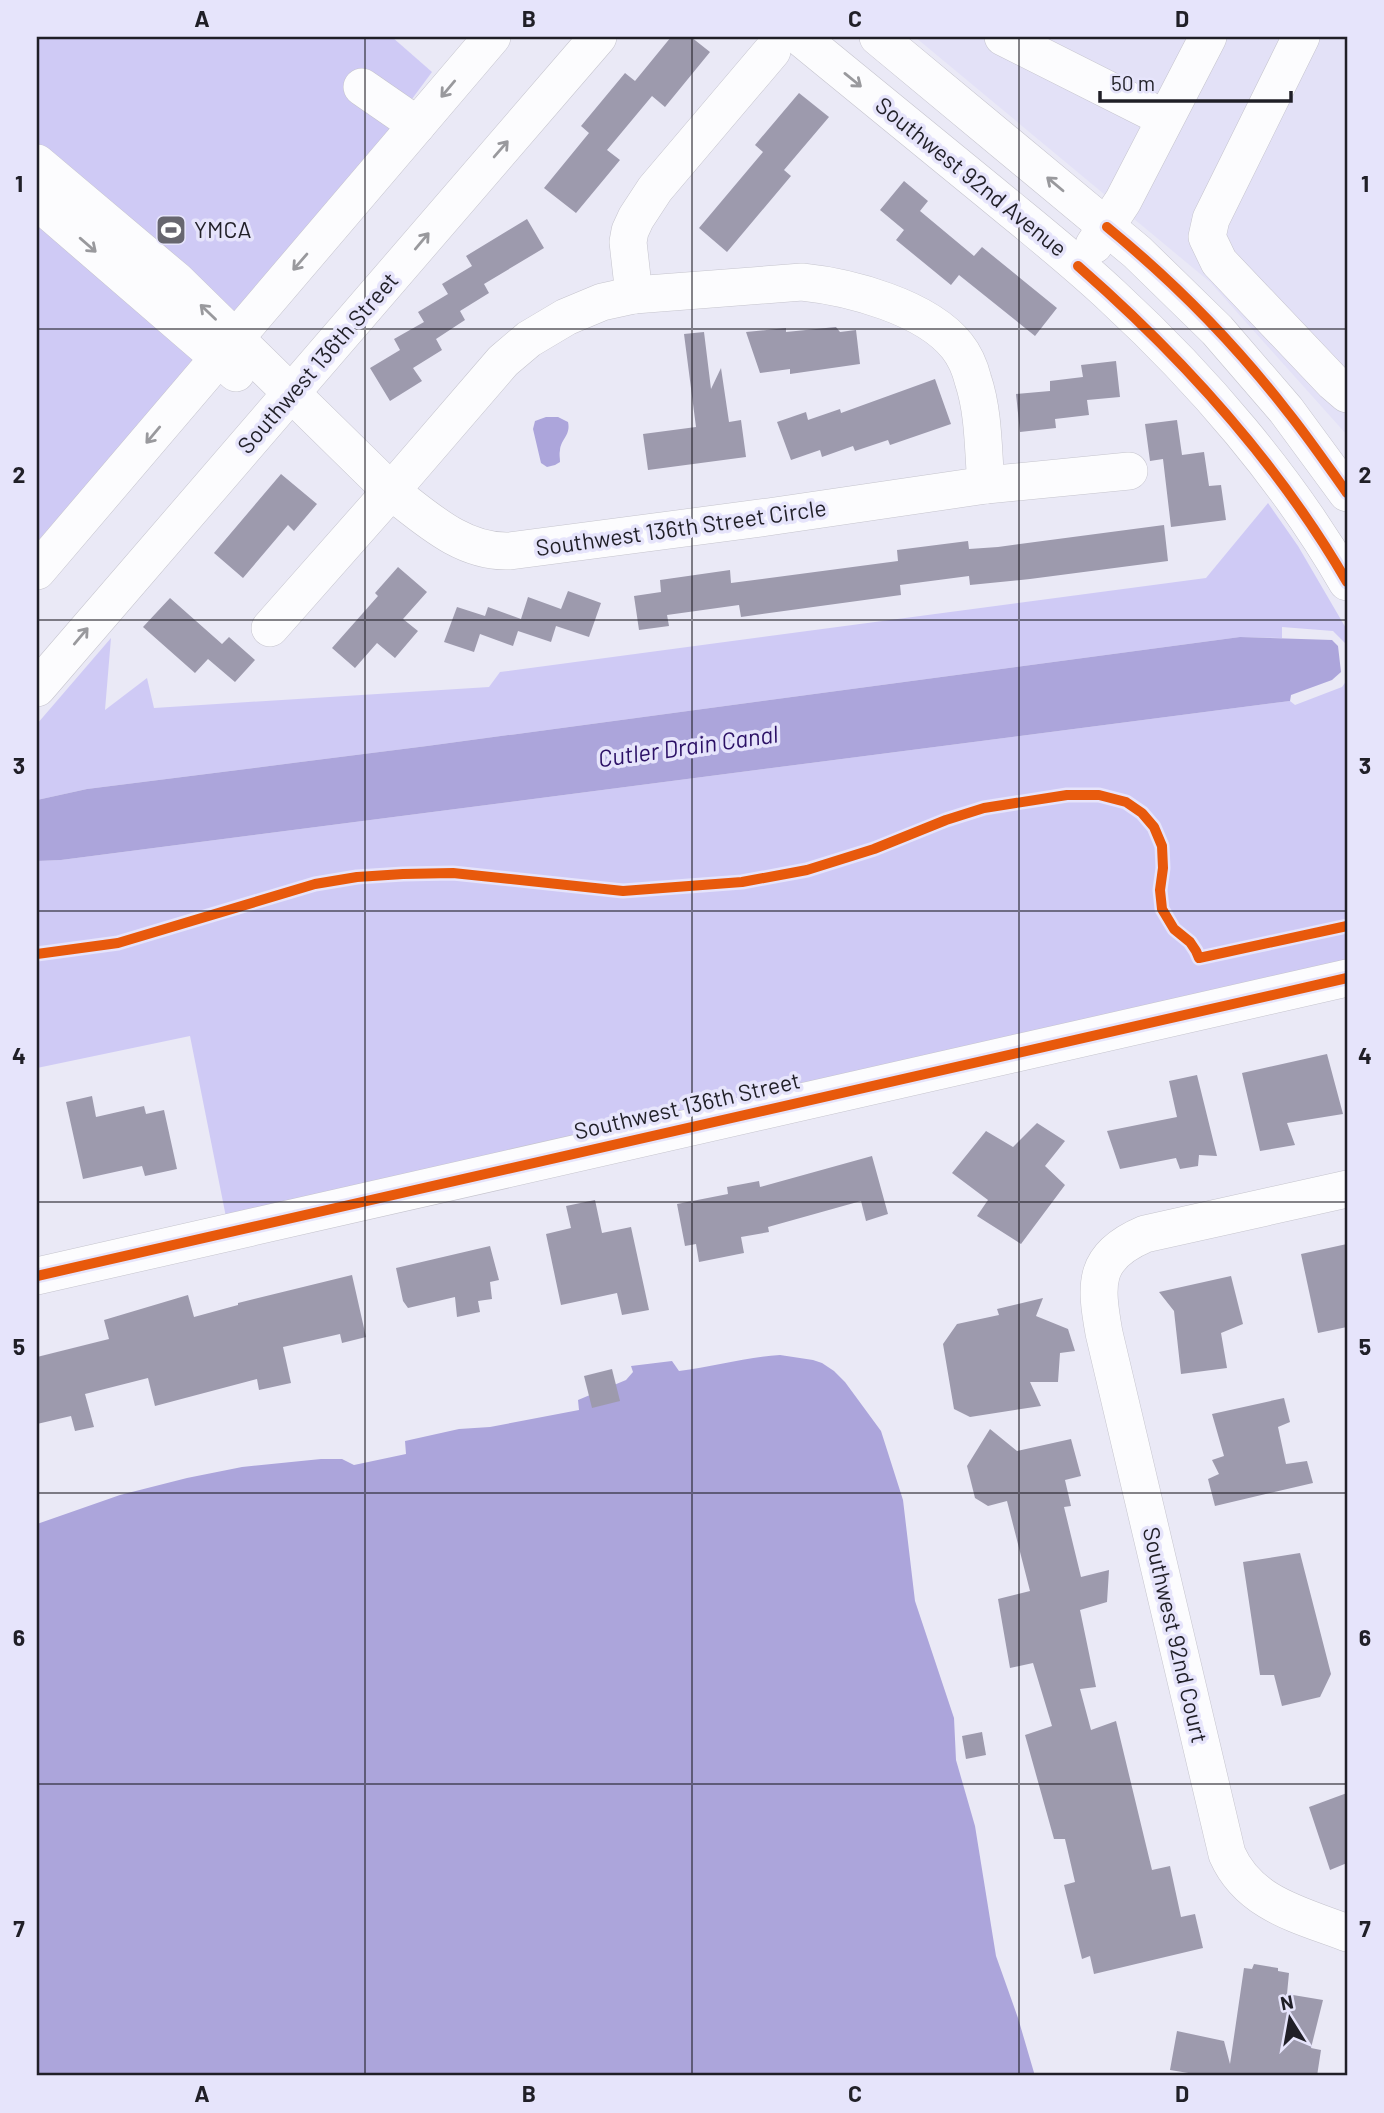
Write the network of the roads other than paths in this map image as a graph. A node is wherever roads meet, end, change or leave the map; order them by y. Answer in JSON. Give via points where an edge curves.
{"nodes":[{"id":1,"x":492,"y":37,"type":"edge"},
{"id":2,"x":598,"y":37,"type":"edge"},
{"id":3,"x":878,"y":37,"type":"edge"},
{"id":4,"x":1003,"y":37,"type":"edge"},
{"id":5,"x":1208,"y":37,"type":"edge"},
{"id":6,"x":1301,"y":37,"type":"edge"},
{"id":7,"x":786,"y":44,"type":"edge"},
{"id":8,"x":362,"y":87,"type":"dead end"},
{"id":9,"x":1164,"y":118,"type":"junction"},
{"id":10,"x":417,"y":125,"type":"junction"},
{"id":11,"x":37,"y":163,"type":"edge"},
{"id":12,"x":37,"y":201,"type":"edge"},
{"id":13,"x":1107,"y":227,"type":"junction"},
{"id":14,"x":1079,"y":266,"type":"junction"},
{"id":15,"x":635,"y":295,"type":"junction"},
{"id":16,"x":227,"y":347,"type":"junction"},
{"id":17,"x":1347,"y":394,"type":"edge"},
{"id":18,"x":291,"y":395,"type":"junction"},
{"id":19,"x":1129,"y":471,"type":"dead end"},
{"id":20,"x":986,"y":485,"type":"junction"},
{"id":21,"x":391,"y":491,"type":"junction"},
{"id":22,"x":1347,"y":493,"type":"edge"},
{"id":23,"x":37,"y":571,"type":"edge"},
{"id":24,"x":1345,"y":573,"type":"edge"},
{"id":25,"x":270,"y":628,"type":"dead end"},
{"id":26,"x":37,"y":688,"type":"edge"},
{"id":27,"x":1347,"y":978,"type":"edge"},
{"id":28,"x":1347,"y":1189,"type":"edge"},
{"id":29,"x":37,"y":1276,"type":"edge"},
{"id":30,"x":1347,"y":1933,"type":"edge"}],
"edges":[{"from":1,"to":10,"type":"street","one_way":true},
{"from":18,"to":2,"type":"street","name":"Southwest 136th Street","one_way":true},
{"from":13,"to":3,"type":"street","name":"Southwest 92nd Avenue","one_way":true},
{"from":4,"to":9,"type":"street"},
{"from":5,"to":9,"type":"street"},
{"from":6,"to":17,"type":"street","via":[[1211,219],[1207,237],[1219,261]]},
{"from":7,"to":14,"type":"street","name":"Southwest 92nd Avenue","one_way":true},
{"from":7,"to":15,"type":"street","via":[[655,189],[636,218],[628,242]]},
{"from":8,"to":10,"type":"street"},
{"from":9,"to":13,"type":"street"},
{"from":10,"to":16,"type":"street","one_way":true},
{"from":16,"to":11,"type":"street","one_way":true,"via":[[177,281]]},
{"from":12,"to":16,"type":"street","one_way":true},
{"from":13,"to":14,"type":"street"},
{"from":13,"to":22,"type":"street","name":"Southwest 92nd Avenue","via":[[1217,330],[1286,410]]},
{"from":14,"to":24,"type":"street","name":"Southwest 92nd Avenue","via":[[1147,329],[1220,408]]},
{"from":15,"to":20,"type":"street","via":[[802,282],[858,293],[921,317],[952,340],[969,369],[981,415]]},
{"from":15,"to":21,"type":"street","via":[[566,317],[516,350]]},
{"from":16,"to":18,"type":"street","via":[[246,383]]},
{"from":16,"to":23,"type":"street","one_way":true},
{"from":18,"to":21,"type":"street","name":"Southwest 136th Street Circle"},
{"from":26,"to":18,"type":"street","name":"Southwest 136th Street","one_way":true},
{"from":19,"to":20,"type":"street","name":"Southwest 136th Street Circle"},
{"from":20,"to":21,"type":"street","name":"Southwest 136th Street Circle","via":[[498,551],[464,543]]},
{"from":21,"to":25,"type":"street"},
{"from":27,"to":29,"type":"street","name":"Southwest 136th Street"},
{"from":28,"to":30,"type":"street","name":"Southwest 92nd Court","via":[[1128,1241],[1102,1269],[1099,1294],[1104,1333],[1227,1854],[1240,1877],[1262,1897]]}]}
